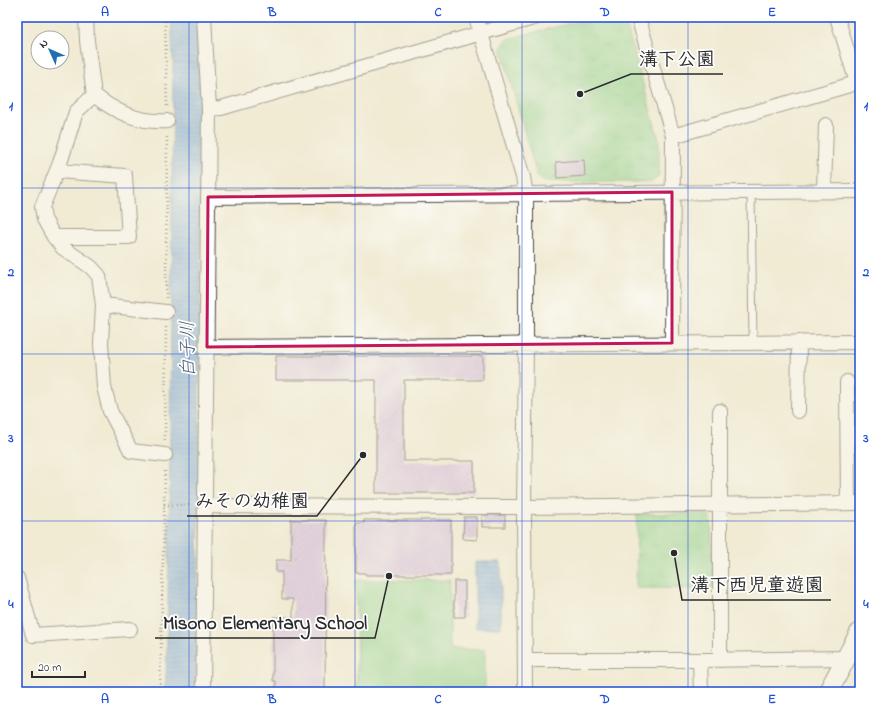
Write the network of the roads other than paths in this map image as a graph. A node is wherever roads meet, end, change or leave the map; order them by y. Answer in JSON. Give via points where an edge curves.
{"nodes":[{"id":1,"x":86,"y":17,"type":"edge"},
{"id":2,"x":204,"y":17,"type":"edge"},
{"id":3,"x":476,"y":17,"type":"edge"},
{"id":4,"x":537,"y":17,"type":"edge"},
{"id":5,"x":638,"y":17,"type":"edge"},
{"id":6,"x":837,"y":17,"type":"edge"},
{"id":7,"x":481,"y":33,"type":"junction"},
{"id":8,"x":858,"y":82,"type":"edge"},
{"id":9,"x":94,"y":95,"type":"junction"},
{"id":10,"x":209,"y":109,"type":"junction"},
{"id":11,"x":167,"y":121,"type":"road end"},
{"id":12,"x":826,"y":125,"type":"dead end"},
{"id":13,"x":673,"y":136,"type":"junction"},
{"id":14,"x":57,"y":171,"type":"junction"},
{"id":15,"x":751,"y":191,"type":"junction"},
{"id":16,"x":824,"y":191,"type":"junction"},
{"id":17,"x":860,"y":191,"type":"edge"},
{"id":18,"x":672,"y":192,"type":"junction"},
{"id":19,"x":526,"y":194,"type":"junction"},
{"id":20,"x":208,"y":197,"type":"junction"},
{"id":21,"x":54,"y":237,"type":"junction"},
{"id":22,"x":103,"y":306,"type":"junction"},
{"id":23,"x":166,"y":312,"type":"road end"},
{"id":24,"x":753,"y":342,"type":"junction"},
{"id":25,"x":799,"y":342,"type":"junction"},
{"id":26,"x":860,"y":342,"type":"edge"},
{"id":27,"x":672,"y":343,"type":"junction"},
{"id":28,"x":526,"y":344,"type":"junction"},
{"id":29,"x":207,"y":347,"type":"junction"},
{"id":30,"x":847,"y":382,"type":"dead end"},
{"id":31,"x":720,"y":411,"type":"dead end"},
{"id":32,"x":798,"y":411,"type":"dead end"},
{"id":33,"x":165,"y":454,"type":"road end"},
{"id":34,"x":854,"y":503,"type":"edge"},
{"id":35,"x":721,"y":504,"type":"junction"},
{"id":36,"x":205,"y":506,"type":"junction"},
{"id":37,"x":524,"y":506,"type":"junction"},
{"id":38,"x":17,"y":578,"type":"edge"},
{"id":39,"x":130,"y":629,"type":"dead end"},
{"id":40,"x":860,"y":632,"type":"edge"},
{"id":41,"x":846,"y":658,"type":"junction"},
{"id":42,"x":525,"y":660,"type":"junction"},
{"id":43,"x":700,"y":660,"type":"junction"},
{"id":44,"x":720,"y":660,"type":"junction"},
{"id":45,"x":203,"y":692,"type":"edge"},
{"id":46,"x":525,"y":692,"type":"edge"},
{"id":47,"x":701,"y":692,"type":"edge"},
{"id":48,"x":828,"y":692,"type":"edge"}],
"edges":[{"from":1,"to":9,"type":"street"},
{"from":2,"to":10,"type":"street"},
{"from":3,"to":7,"type":"street"},
{"from":4,"to":7,"type":"street"},
{"from":5,"to":13,"type":"street"},
{"from":6,"to":8,"type":"street"},
{"from":7,"to":10,"type":"street","via":[[221,108]]},
{"from":7,"to":19,"type":"street"},
{"from":8,"to":13,"type":"street"},
{"from":9,"to":11,"type":"street","via":[[132,118]]},
{"from":9,"to":14,"type":"street","via":[[76,112]]},
{"from":10,"to":20,"type":"street"},
{"from":12,"to":16,"type":"street"},
{"from":13,"to":18,"type":"street"},
{"from":14,"to":21,"type":"street","via":[[42,207],[44,219]]},
{"from":14,"to":21,"type":"street","via":[[125,176],[129,237]]},
{"from":15,"to":16,"type":"street"},
{"from":15,"to":18,"type":"street"},
{"from":15,"to":24,"type":"lane"},
{"from":16,"to":17,"type":"street"},
{"from":18,"to":19,"type":"street"},
{"from":18,"to":27,"type":"street"},
{"from":19,"to":20,"type":"street"},
{"from":19,"to":28,"type":"street"},
{"from":20,"to":29,"type":"street"},
{"from":21,"to":22,"type":"street","via":[[63,248],[91,267],[99,276]]},
{"from":22,"to":23,"type":"street"},
{"from":22,"to":33,"type":"street","via":[[101,343],[104,388],[110,412],[131,451]]},
{"from":24,"to":25,"type":"street"},
{"from":24,"to":27,"type":"street"},
{"from":25,"to":26,"type":"street"},
{"from":25,"to":32,"type":"street"},
{"from":27,"to":28,"type":"street"},
{"from":28,"to":29,"type":"street"},
{"from":28,"to":37,"type":"street"},
{"from":29,"to":36,"type":"street"},
{"from":30,"to":34,"type":"street"},
{"from":31,"to":35,"type":"street"},
{"from":34,"to":35,"type":"street"},
{"from":35,"to":37,"type":"street"},
{"from":35,"to":44,"type":"street"},
{"from":36,"to":37,"type":"street"},
{"from":36,"to":45,"type":"street"},
{"from":37,"to":42,"type":"street"},
{"from":38,"to":39,"type":"street","via":[[33,635]]},
{"from":40,"to":41,"type":"street"},
{"from":41,"to":44,"type":"street"},
{"from":41,"to":48,"type":"street"},
{"from":42,"to":43,"type":"street"},
{"from":42,"to":46,"type":"street"},
{"from":43,"to":44,"type":"street"},
{"from":43,"to":47,"type":"street"}]}
